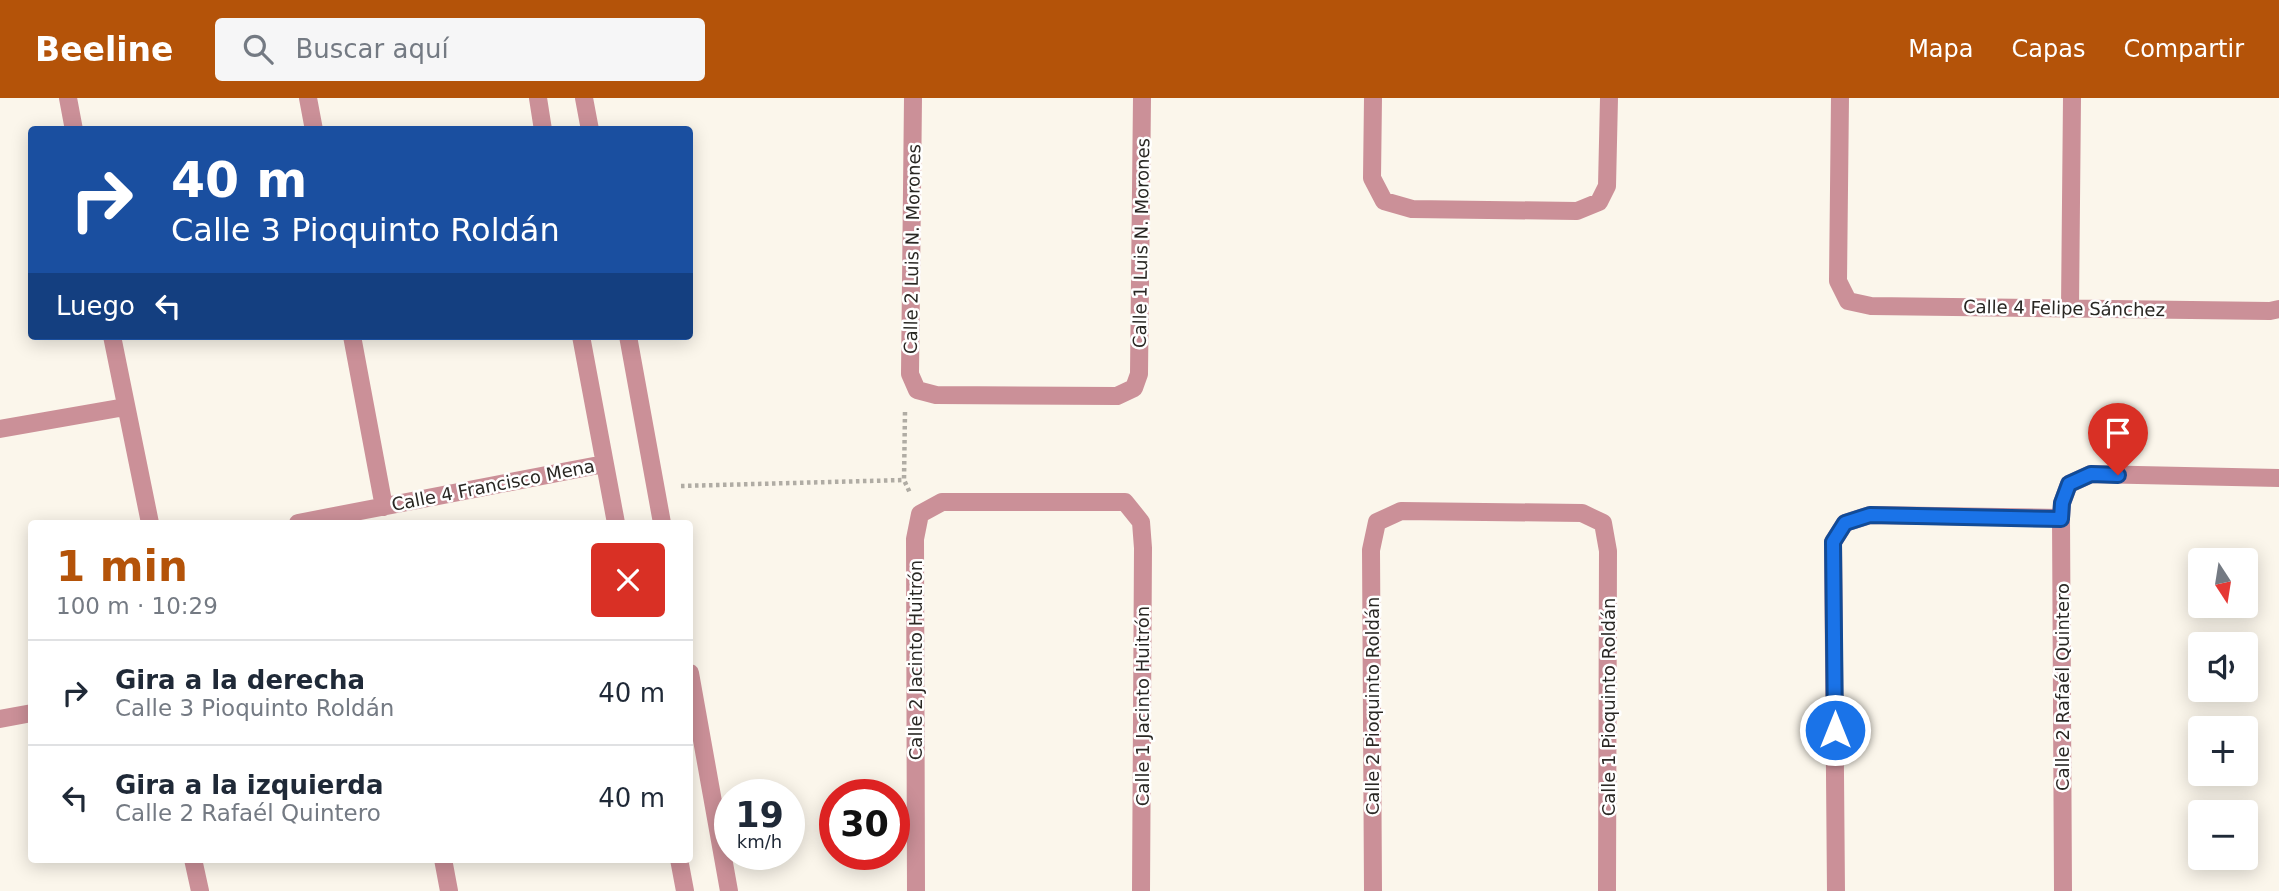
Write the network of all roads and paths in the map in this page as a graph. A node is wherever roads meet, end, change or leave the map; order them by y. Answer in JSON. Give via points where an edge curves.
{"nodes":[{"id":1,"x":68,"y":98,"type":"edge"},
{"id":2,"x":308,"y":98,"type":"edge"},
{"id":3,"x":538,"y":98,"type":"edge"},
{"id":4,"x":584,"y":98,"type":"edge"},
{"id":5,"x":913,"y":98,"type":"edge"},
{"id":6,"x":1142,"y":98,"type":"edge"},
{"id":7,"x":1373,"y":98,"type":"edge"},
{"id":8,"x":1609,"y":98,"type":"edge"},
{"id":9,"x":1840,"y":98,"type":"edge"},
{"id":10,"x":2072,"y":98,"type":"edge"},
{"id":11,"x":73,"y":126,"type":"edge"},
{"id":12,"x":313,"y":126,"type":"edge"},
{"id":13,"x":542,"y":126,"type":"edge"},
{"id":14,"x":589,"y":126,"type":"edge"},
{"id":15,"x":2070,"y":308,"type":"junction"},
{"id":16,"x":2279,"y":309,"type":"edge"},
{"id":17,"x":113,"y":340,"type":"edge"},
{"id":18,"x":353,"y":340,"type":"edge"},
{"id":19,"x":582,"y":340,"type":"edge"},
{"id":20,"x":629,"y":340,"type":"edge"},
{"id":21,"x":917,"y":390,"type":"junction"},
{"id":22,"x":125,"y":407,"type":"junction"},
{"id":23,"x":0,"y":429,"type":"edge"},
{"id":24,"x":604,"y":464,"type":"junction"},
{"id":25,"x":2279,"y":478,"type":"edge"},
{"id":26,"x":904,"y":480,"type":"junction"},
{"id":27,"x":656,"y":487,"type":"junction"},
{"id":28,"x":384,"y":506,"type":"junction"},
{"id":29,"x":920,"y":514,"type":"junction"},
{"id":30,"x":2061,"y":519,"type":"junction"},
{"id":31,"x":149,"y":520,"type":"edge"},
{"id":32,"x":313,"y":520,"type":"edge"},
{"id":33,"x":615,"y":520,"type":"edge"},
{"id":34,"x":662,"y":520,"type":"edge"},
{"id":35,"x":1377,"y":522,"type":"joint"},
{"id":36,"x":693,"y":690,"type":"edge"},
{"id":37,"x":28,"y":714,"type":"edge"},
{"id":38,"x":0,"y":719,"type":"edge"},
{"id":39,"x":194,"y":863,"type":"edge"},
{"id":40,"x":444,"y":863,"type":"edge"},
{"id":41,"x":680,"y":863,"type":"edge"},
{"id":42,"x":200,"y":891,"type":"edge"},
{"id":43,"x":449,"y":891,"type":"edge"},
{"id":44,"x":685,"y":891,"type":"edge"},
{"id":45,"x":729,"y":891,"type":"edge"},
{"id":46,"x":916,"y":891,"type":"edge"},
{"id":47,"x":1141,"y":891,"type":"edge"},
{"id":48,"x":1373,"y":891,"type":"edge"},
{"id":49,"x":1607,"y":891,"type":"edge"},
{"id":50,"x":1836,"y":891,"type":"edge"},
{"id":51,"x":2063,"y":891,"type":"edge"}],
"edges":[{"from":1,"to":11,"type":"street"},
{"from":2,"to":12,"type":"street"},
{"from":3,"to":13,"type":"street"},
{"from":4,"to":14,"type":"street"},
{"from":5,"to":21,"type":"street","name":"Calle 2 Luis N. Morones","via":[[910,374]]},
{"from":6,"to":21,"type":"street","name":"Calle 1 Luis N. Morones","via":[[1139,374],[1134,388],[1117,396],[936,395]]},
{"from":7,"to":8,"type":"street","via":[[1372,178],[1384,201],[1412,209],[1577,211],[1599,202],[1607,186]]},
{"from":9,"to":15,"type":"street","name":"Calle 4 Felipe Sánchez","via":[[1838,281],[1848,301],[1871,306]]},
{"from":10,"to":15,"type":"street"},
{"from":15,"to":16,"type":"street","name":"Calle 4 Felipe Sánchez"},
{"from":17,"to":22,"type":"street"},
{"from":18,"to":28,"type":"street"},
{"from":19,"to":24,"type":"street"},
{"from":20,"to":27,"type":"street"},
{"from":21,"to":26,"type":"path","via":[[905,412]]},
{"from":22,"to":23,"type":"street"},
{"from":22,"to":31,"type":"street"},
{"from":24,"to":28,"type":"street","name":"Calle 4 Francisco Mena"},
{"from":24,"to":33,"type":"street"},
{"from":25,"to":30,"type":"street","name":"Calle 2 Rafaél Quintero","via":[[2091,474],[2069,484]]},
{"from":26,"to":27,"type":"path"},
{"from":26,"to":29,"type":"path"},
{"from":27,"to":34,"type":"street"},
{"from":28,"to":32,"type":"street","name":"Calle 4 Francisco Mena"},
{"from":29,"to":46,"type":"street","name":"Calle 2 Jacinto Huitrón","via":[[915,539]]},
{"from":29,"to":47,"type":"street","name":"Calle 1 Jacinto Huitrón","via":[[942,502],[1125,502],[1141,522]]},
{"from":30,"to":50,"type":"street","via":[[1870,515],[1845,523],[1833,542]]},
{"from":30,"to":51,"type":"street","name":"Calle 2 Rafaél Quintero"},
{"from":35,"to":48,"type":"street","name":"Calle 2 Pioquinto Roldán","via":[[1371,550]]},
{"from":35,"to":49,"type":"street","name":"Calle 1 Pioquinto Roldán","via":[[1401,511],[1415,511],[1582,513],[1603,523],[1608,551]]},
{"from":36,"to":45,"type":"street"},
{"from":37,"to":38,"type":"street"},
{"from":39,"to":42,"type":"street"},
{"from":40,"to":43,"type":"street"},
{"from":41,"to":44,"type":"street"}]}
